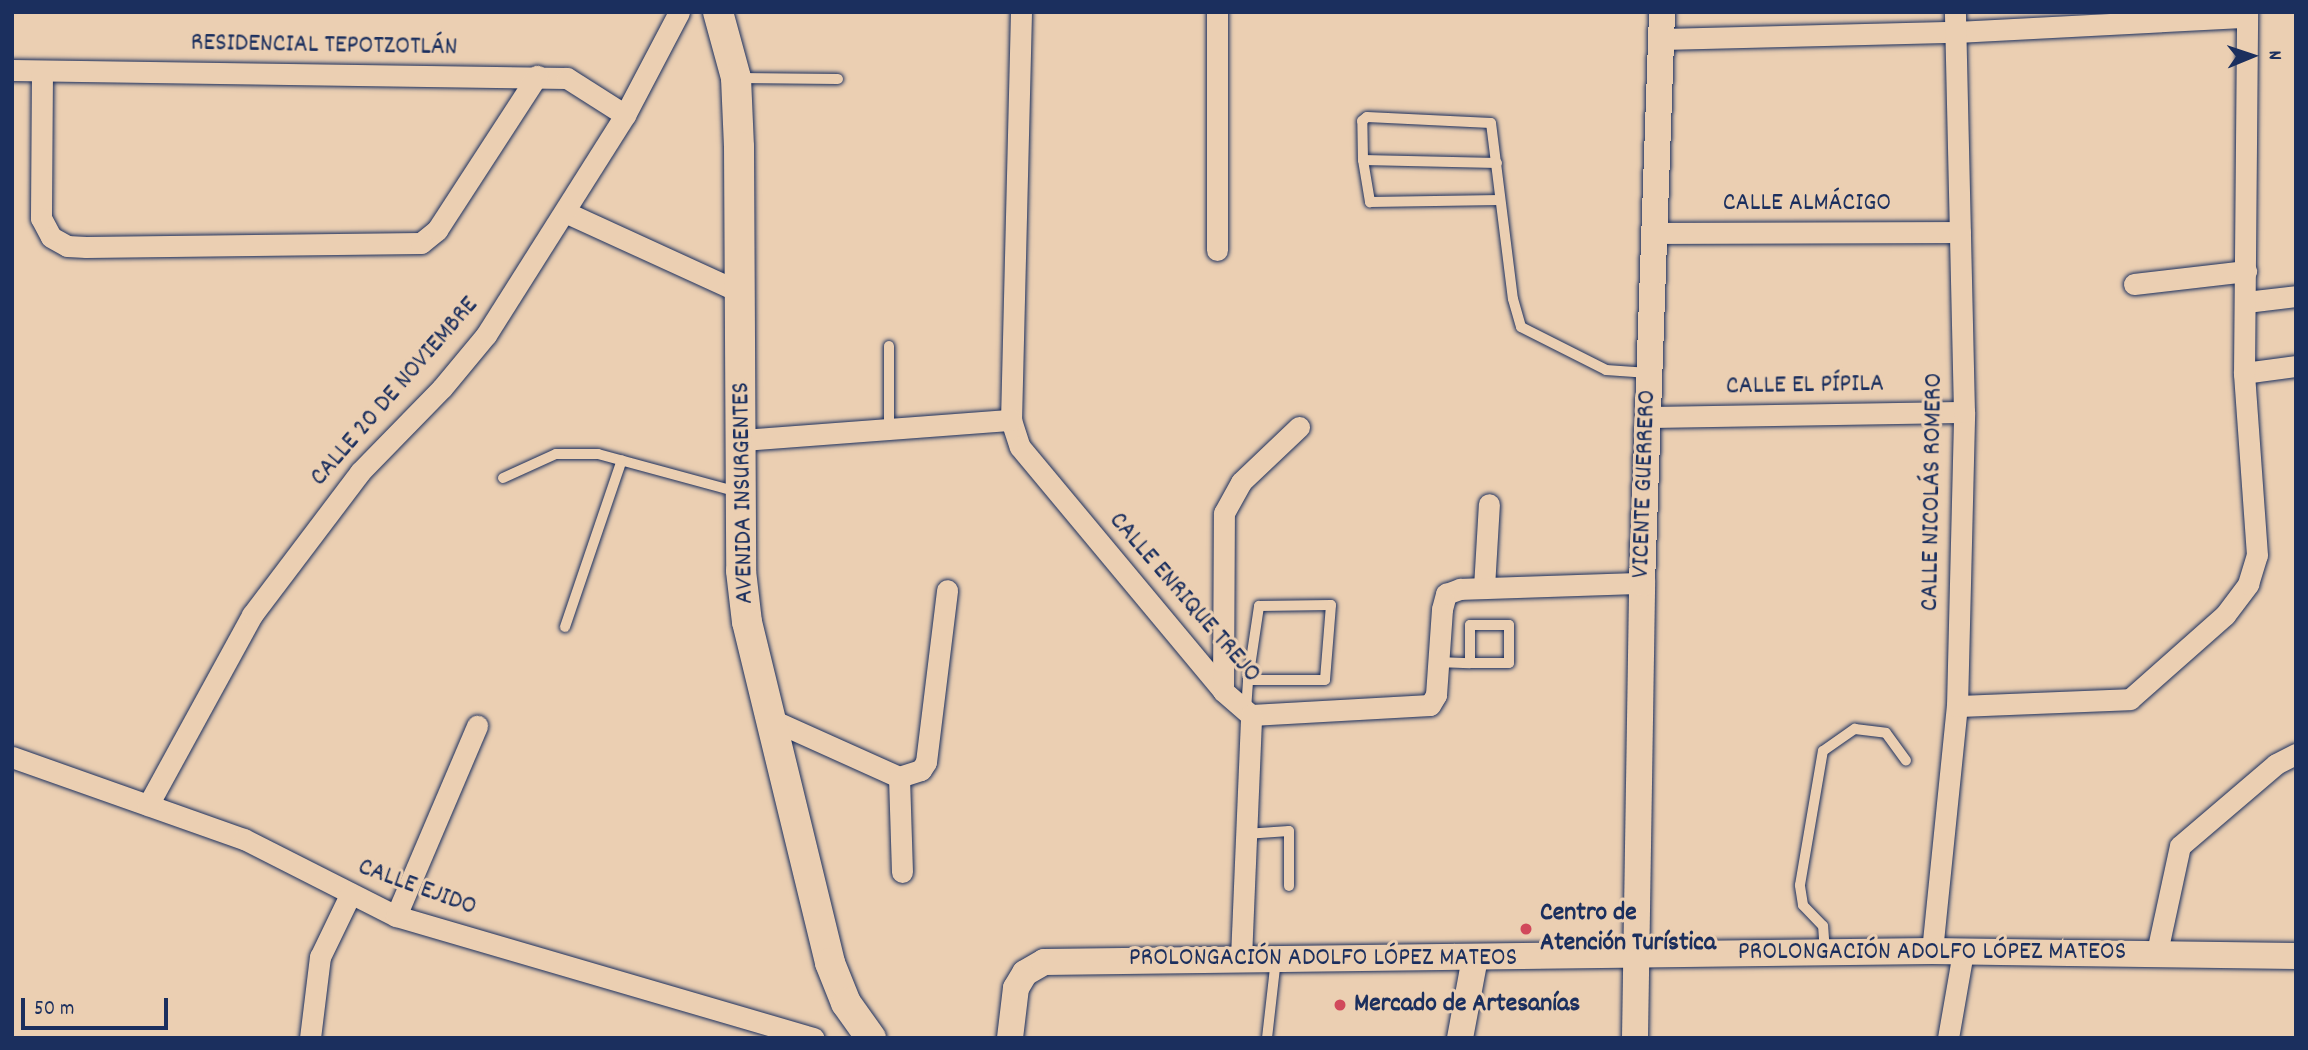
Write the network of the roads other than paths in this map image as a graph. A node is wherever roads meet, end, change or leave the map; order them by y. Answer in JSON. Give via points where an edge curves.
{"nodes":[{"id":1,"x":679,"y":12,"type":"edge"},
{"id":2,"x":718,"y":12,"type":"edge"},
{"id":3,"x":1021,"y":12,"type":"edge"},
{"id":4,"x":1217,"y":12,"type":"edge"},
{"id":5,"x":1662,"y":12,"type":"edge"},
{"id":6,"x":2247,"y":15,"type":"edge"},
{"id":7,"x":1956,"y":22,"type":"edge"},
{"id":8,"x":1661,"y":39,"type":"junction"},
{"id":9,"x":12,"y":70,"type":"edge"},
{"id":10,"x":42,"y":71,"type":"junction"},
{"id":11,"x":537,"y":76,"type":"junction"},
{"id":12,"x":736,"y":78,"type":"junction"},
{"id":13,"x":838,"y":79,"type":"dead end"},
{"id":14,"x":625,"y":115,"type":"junction"},
{"id":15,"x":1363,"y":160,"type":"junction"},
{"id":16,"x":1497,"y":163,"type":"junction"},
{"id":17,"x":1500,"y":200,"type":"junction"},
{"id":18,"x":565,"y":212,"type":"junction"},
{"id":19,"x":1960,"y":232,"type":"junction"},
{"id":20,"x":1655,"y":233,"type":"junction"},
{"id":21,"x":1217,"y":250,"type":"dead end"},
{"id":22,"x":2246,"y":271,"type":"junction"},
{"id":23,"x":2134,"y":284,"type":"dead end"},
{"id":24,"x":740,"y":292,"type":"junction"},
{"id":25,"x":2296,"y":296,"type":"edge"},
{"id":26,"x":2246,"y":302,"type":"junction"},
{"id":27,"x":889,"y":346,"type":"dead end"},
{"id":28,"x":2296,"y":366,"type":"edge"},
{"id":29,"x":1650,"y":373,"type":"junction"},
{"id":30,"x":2244,"y":373,"type":"junction"},
{"id":31,"x":1964,"y":412,"type":"junction"},
{"id":32,"x":1646,"y":417,"type":"junction"},
{"id":33,"x":1011,"y":421,"type":"junction"},
{"id":34,"x":1299,"y":427,"type":"dead end"},
{"id":35,"x":889,"y":429,"type":"junction"},
{"id":36,"x":743,"y":440,"type":"junction"},
{"id":37,"x":622,"y":460,"type":"junction"},
{"id":38,"x":503,"y":478,"type":"dead end"},
{"id":39,"x":741,"y":492,"type":"junction"},
{"id":40,"x":1489,"y":504,"type":"dead end"},
{"id":41,"x":1642,"y":583,"type":"junction"},
{"id":42,"x":1484,"y":587,"type":"junction"},
{"id":43,"x":947,"y":590,"type":"dead end"},
{"id":44,"x":565,"y":627,"type":"dead end"},
{"id":45,"x":1437,"y":662,"type":"junction"},
{"id":46,"x":1471,"y":663,"type":"junction"},
{"id":47,"x":1248,"y":680,"type":"junction"},
{"id":48,"x":1223,"y":691,"type":"junction"},
{"id":49,"x":1957,"y":706,"type":"junction"},
{"id":50,"x":1248,"y":713,"type":"junction"},
{"id":51,"x":770,"y":719,"type":"junction"},
{"id":52,"x":477,"y":726,"type":"dead end"},
{"id":53,"x":2296,"y":754,"type":"edge"},
{"id":54,"x":12,"y":757,"type":"edge"},
{"id":55,"x":1906,"y":761,"type":"dead end"},
{"id":56,"x":899,"y":777,"type":"junction"},
{"id":57,"x":148,"y":805,"type":"junction"},
{"id":58,"x":1245,"y":834,"type":"junction"},
{"id":59,"x":902,"y":872,"type":"dead end"},
{"id":60,"x":1289,"y":886,"type":"dead end"},
{"id":61,"x":350,"y":895,"type":"junction"},
{"id":62,"x":396,"y":916,"type":"junction"},
{"id":63,"x":1932,"y":951,"type":"junction"},
{"id":64,"x":1963,"y":952,"type":"junction"},
{"id":65,"x":2157,"y":952,"type":"junction"},
{"id":66,"x":1825,"y":953,"type":"junction"},
{"id":67,"x":1635,"y":956,"type":"junction"},
{"id":68,"x":2296,"y":956,"type":"edge"},
{"id":69,"x":1241,"y":958,"type":"junction"},
{"id":70,"x":1475,"y":958,"type":"junction"},
{"id":71,"x":1276,"y":960,"type":"junction"},
{"id":72,"x":310,"y":1038,"type":"edge"},
{"id":73,"x":814,"y":1038,"type":"edge"},
{"id":74,"x":871,"y":1038,"type":"edge"},
{"id":75,"x":1010,"y":1038,"type":"edge"},
{"id":76,"x":1267,"y":1038,"type":"edge"},
{"id":77,"x":1460,"y":1038,"type":"edge"},
{"id":78,"x":1635,"y":1038,"type":"edge"},
{"id":79,"x":1948,"y":1038,"type":"edge"}],
"edges":[{"from":1,"to":14,"type":"street","name":"CALLE 20 DE NOVIEMBRE"},
{"from":2,"to":12,"type":"main road","name":"AVENIDA INSURGENTES"},
{"from":3,"to":33,"type":"street","name":"CALLE ENRIQUE TREJO"},
{"from":4,"to":21,"type":"street"},
{"from":5,"to":8,"type":"street","name":"VICENTE GUERRERO"},
{"from":6,"to":7,"type":"street"},
{"from":6,"to":22,"type":"street"},
{"from":7,"to":8,"type":"street"},
{"from":7,"to":19,"type":"street","name":"CALLE NICOLÁS ROMERO"},
{"from":8,"to":20,"type":"street","name":"VICENTE GUERRERO"},
{"from":9,"to":10,"type":"street","name":"RESIDENCIAL TEPOTZOTLÁN"},
{"from":10,"to":11,"type":"street","name":"RESIDENCIAL TEPOTZOTLÁN"},
{"from":10,"to":11,"type":"street","via":[[41,218],[51,237],[67,246],[86,247],[421,243],[437,230]]},
{"from":11,"to":14,"type":"street","name":"RESIDENCIAL TEPOTZOTLÁN","via":[[567,78]]},
{"from":12,"to":13,"type":"lane"},
{"from":12,"to":24,"type":"main road","name":"AVENIDA INSURGENTES"},
{"from":14,"to":18,"type":"street","name":"CALLE 20 DE NOVIEMBRE"},
{"from":15,"to":16,"type":"lane"},
{"from":15,"to":16,"type":"lane","via":[[1362,121],[1367,117],[1487,120],[1493,126]]},
{"from":15,"to":17,"type":"lane","via":[[1370,202]]},
{"from":16,"to":17,"type":"lane"},
{"from":17,"to":29,"type":"lane","via":[[1521,327],[1606,370]]},
{"from":18,"to":24,"type":"street"},
{"from":18,"to":57,"type":"street","name":"CALLE 20 DE NOVIEMBRE","via":[[486,335],[360,472],[252,615]]},
{"from":19,"to":20,"type":"street","name":"CALLE ALMÁCIGO"},
{"from":19,"to":31,"type":"street","name":"CALLE NICOLÁS ROMERO"},
{"from":20,"to":29,"type":"street","name":"VICENTE GUERRERO"},
{"from":22,"to":23,"type":"street"},
{"from":22,"to":26,"type":"street"},
{"from":24,"to":36,"type":"main road","name":"AVENIDA INSURGENTES"},
{"from":25,"to":26,"type":"street"},
{"from":26,"to":30,"type":"street"},
{"from":27,"to":35,"type":"lane"},
{"from":28,"to":30,"type":"street"},
{"from":29,"to":32,"type":"street","name":"VICENTE GUERRERO"},
{"from":30,"to":49,"type":"street","via":[[2257,555],[2248,584],[2225,615],[2130,699]]},
{"from":31,"to":32,"type":"street","name":"CALLE EL PÍPILA"},
{"from":31,"to":49,"type":"street","name":"CALLE NICOLÁS ROMERO"},
{"from":32,"to":41,"type":"street","name":"VICENTE GUERRERO"},
{"from":33,"to":35,"type":"street"},
{"from":33,"to":48,"type":"street","name":"CALLE ENRIQUE TREJO","via":[[1020,447]]},
{"from":34,"to":48,"type":"street","via":[[1241,482],[1224,513]]},
{"from":35,"to":36,"type":"street"},
{"from":36,"to":39,"type":"main road","name":"AVENIDA INSURGENTES"},
{"from":37,"to":38,"type":"lane","via":[[598,454],[556,454]]},
{"from":37,"to":39,"type":"lane"},
{"from":37,"to":44,"type":"lane"},
{"from":39,"to":51,"type":"main road","name":"AVENIDA INSURGENTES","via":[[741,571]]},
{"from":40,"to":42,"type":"street"},
{"from":41,"to":42,"type":"street"},
{"from":41,"to":67,"type":"street","name":"VICENTE GUERRERO"},
{"from":42,"to":45,"type":"street","via":[[1446,594]]},
{"from":43,"to":56,"type":"street","via":[[926,762],[921,770]]},
{"from":45,"to":46,"type":"lane"},
{"from":45,"to":50,"type":"street","via":[[1436,695],[1430,705]]},
{"from":46,"to":46,"type":"lane","via":[[1509,663],[1509,625],[1471,625]]},
{"from":47,"to":47,"type":"lane","via":[[1259,606],[1331,605],[1325,680]]},
{"from":47,"to":50,"type":"lane"},
{"from":48,"to":50,"type":"street","name":"CALLE ENRIQUE TREJO"},
{"from":49,"to":63,"type":"street","name":"CALLE NICOLÁS ROMERO"},
{"from":50,"to":58,"type":"street","name":"CALLE ENRIQUE TREJO"},
{"from":51,"to":56,"type":"street"},
{"from":51,"to":74,"type":"main road","name":"AVENIDA INSURGENTES","via":[[830,963],[846,1003]]},
{"from":52,"to":62,"type":"street"},
{"from":53,"to":65,"type":"street","via":[[2276,764],[2180,846]]},
{"from":54,"to":57,"type":"street","name":"CALLE EJIDO"},
{"from":55,"to":66,"type":"lane","via":[[1886,733],[1854,729],[1824,751],[1800,885],[1803,905],[1824,926]]},
{"from":56,"to":59,"type":"street"},
{"from":57,"to":61,"type":"street","name":"CALLE EJIDO","via":[[244,839]]},
{"from":58,"to":60,"type":"lane","via":[[1289,831]]},
{"from":58,"to":69,"type":"street","name":"CALLE ENRIQUE TREJO"},
{"from":61,"to":62,"type":"street","name":"CALLE EJIDO"},
{"from":61,"to":72,"type":"street","via":[[320,957]]},
{"from":62,"to":73,"type":"street","name":"CALLE EJIDO"},
{"from":63,"to":64,"type":"street","name":"PROLONGACIÓN ADOLFO LÓPEZ MATEOS"},
{"from":63,"to":66,"type":"street","name":"PROLONGACIÓN ADOLFO LÓPEZ MATEOS"},
{"from":64,"to":65,"type":"street","name":"PROLONGACIÓN ADOLFO LÓPEZ MATEOS"},
{"from":64,"to":79,"type":"street"},
{"from":65,"to":68,"type":"street","name":"PROLONGACIÓN ADOLFO LÓPEZ MATEOS"},
{"from":66,"to":67,"type":"street","name":"PROLONGACIÓN ADOLFO LÓPEZ MATEOS"},
{"from":67,"to":70,"type":"street","name":"PROLONGACIÓN ADOLFO LÓPEZ MATEOS"},
{"from":67,"to":78,"type":"street","name":"VICENTE GUERRERO"},
{"from":69,"to":71,"type":"street","name":"PROLONGACIÓN ADOLFO LÓPEZ MATEOS"},
{"from":69,"to":75,"type":"street","name":"PROLONGACIÓN ADOLFO LÓPEZ MATEOS","via":[[1044,962],[1025,973],[1016,988]]},
{"from":70,"to":71,"type":"street","name":"PROLONGACIÓN ADOLFO LÓPEZ MATEOS"},
{"from":70,"to":77,"type":"street"},
{"from":71,"to":76,"type":"lane"}]}
